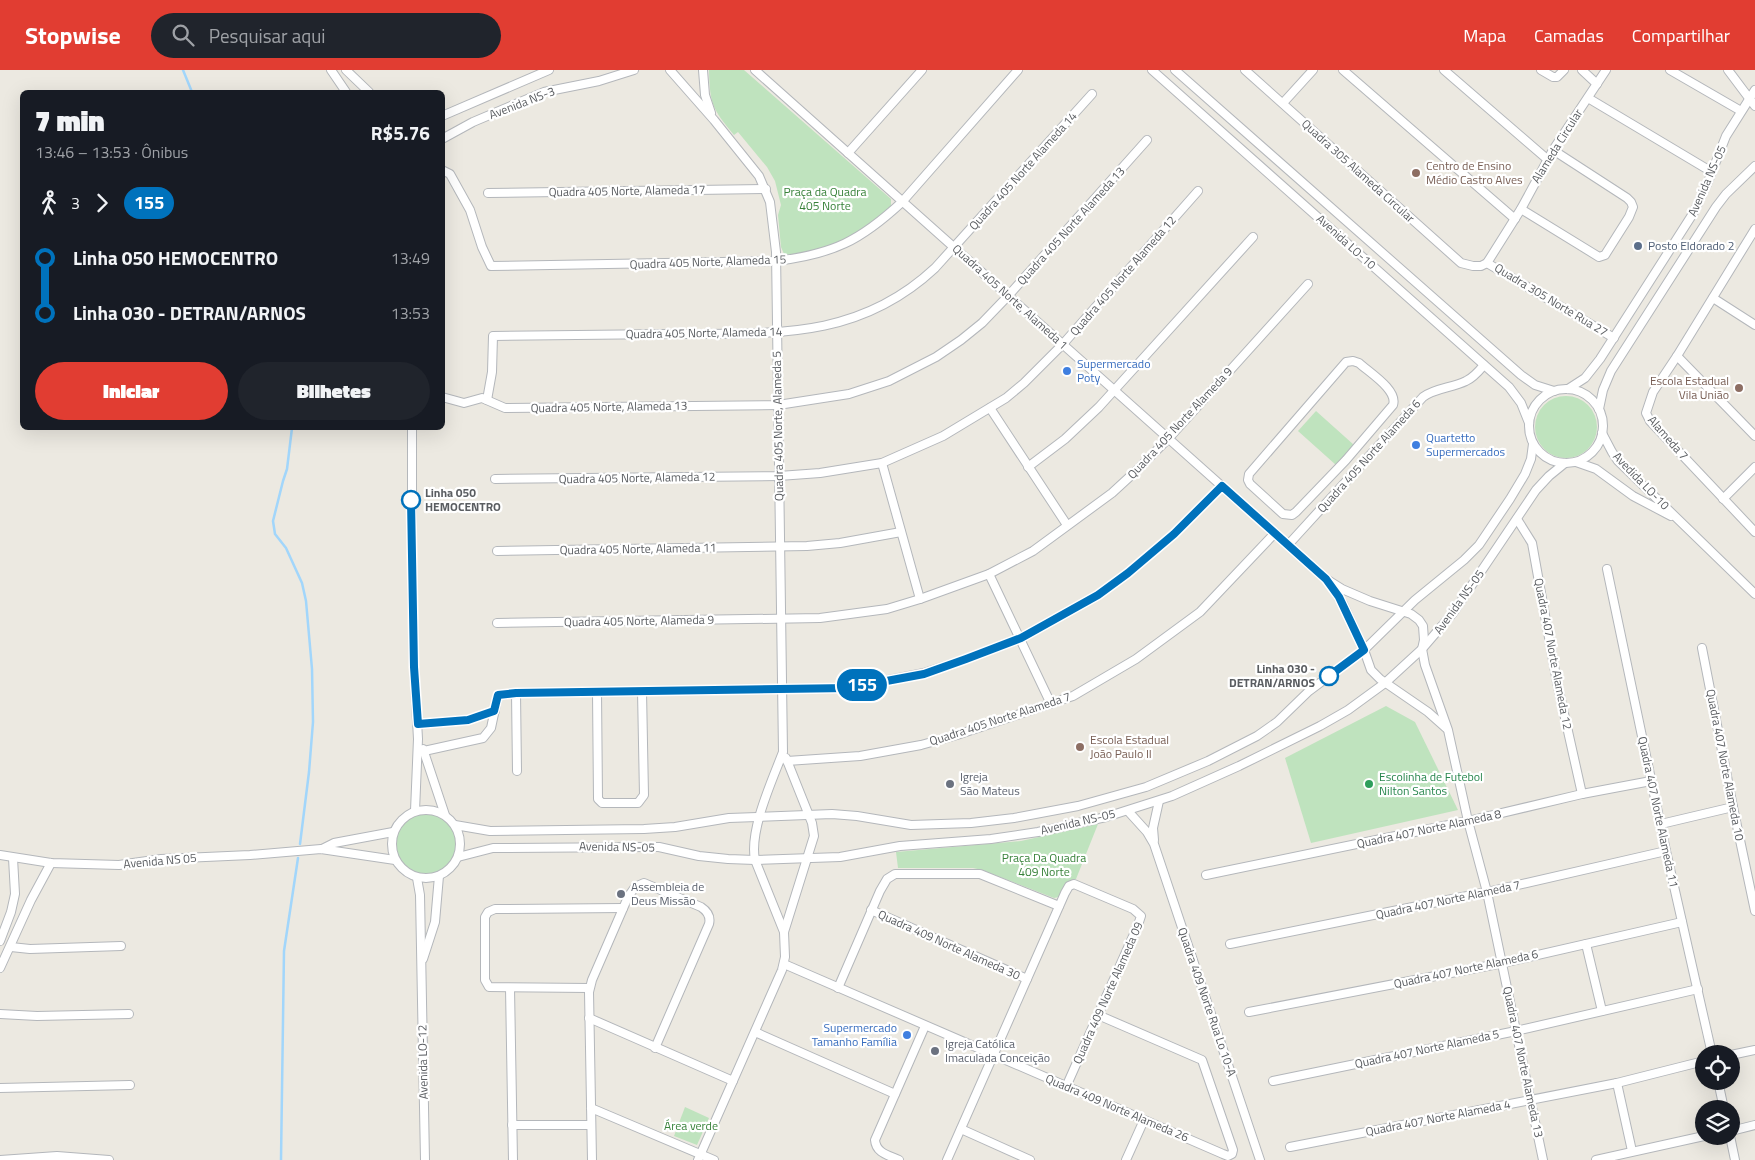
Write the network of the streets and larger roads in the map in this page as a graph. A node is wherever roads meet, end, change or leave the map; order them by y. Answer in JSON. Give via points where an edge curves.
{"nodes":[{"id":1,"x":331,"y":70,"type":"edge"},
{"id":2,"x":346,"y":70,"type":"edge"},
{"id":3,"x":549,"y":70,"type":"edge"},
{"id":4,"x":634,"y":70,"type":"edge"},
{"id":5,"x":670,"y":70,"type":"edge"},
{"id":6,"x":703,"y":70,"type":"edge"},
{"id":7,"x":754,"y":70,"type":"edge"},
{"id":8,"x":922,"y":70,"type":"edge"},
{"id":9,"x":1018,"y":70,"type":"edge"},
{"id":10,"x":1152,"y":70,"type":"edge"},
{"id":11,"x":1175,"y":70,"type":"edge"},
{"id":12,"x":1245,"y":70,"type":"edge"},
{"id":13,"x":1343,"y":70,"type":"edge"},
{"id":14,"x":1444,"y":70,"type":"edge"},
{"id":15,"x":1541,"y":70,"type":"edge"},
{"id":16,"x":1564,"y":70,"type":"edge"},
{"id":17,"x":1582,"y":70,"type":"edge"},
{"id":18,"x":1606,"y":70,"type":"edge"},
{"id":19,"x":1670,"y":70,"type":"edge"},
{"id":20,"x":1728,"y":70,"type":"edge"},
{"id":21,"x":1308,"y":72,"type":"edge"},
{"id":22,"x":1597,"y":84,"type":"junction"},
{"id":23,"x":345,"y":90,"type":"edge"},
{"id":24,"x":367,"y":90,"type":"edge"},
{"id":25,"x":1755,"y":90,"type":"edge"},
{"id":26,"x":1092,"y":94,"type":"dead end"},
{"id":27,"x":1588,"y":98,"type":"junction"},
{"id":28,"x":1749,"y":99,"type":"junction"},
{"id":29,"x":1283,"y":103,"type":"junction"},
{"id":30,"x":1755,"y":106,"type":"edge"},
{"id":31,"x":1741,"y":112,"type":"junction"},
{"id":32,"x":445,"y":115,"type":"edge"},
{"id":33,"x":714,"y":120,"type":"junction"},
{"id":34,"x":445,"y":137,"type":"edge"},
{"id":35,"x":1147,"y":140,"type":"dead end"},
{"id":36,"x":1553,"y":150,"type":"junction"},
{"id":37,"x":848,"y":153,"type":"junction"},
{"id":38,"x":1547,"y":159,"type":"junction"},
{"id":39,"x":1755,"y":166,"type":"edge"},
{"id":40,"x":445,"y":172,"type":"edge"},
{"id":41,"x":1712,"y":172,"type":"junction"},
{"id":42,"x":766,"y":189,"type":"junction"},
{"id":43,"x":1198,"y":191,"type":"dead end"},
{"id":44,"x":488,"y":194,"type":"dead end"},
{"id":45,"x":902,"y":202,"type":"junction"},
{"id":46,"x":1521,"y":209,"type":"junction"},
{"id":47,"x":1515,"y":219,"type":"junction"},
{"id":48,"x":1755,"y":230,"type":"edge"},
{"id":49,"x":1253,"y":237,"type":"dead end"},
{"id":50,"x":1747,"y":241,"type":"junction"},
{"id":51,"x":1755,"y":246,"type":"edge"},
{"id":52,"x":955,"y":248,"type":"junction"},
{"id":53,"x":776,"y":261,"type":"junction"},
{"id":54,"x":1487,"y":262,"type":"junction"},
{"id":55,"x":1308,"y":284,"type":"dead end"},
{"id":56,"x":1008,"y":296,"type":"junction"},
{"id":57,"x":1713,"y":298,"type":"junction"},
{"id":58,"x":1755,"y":325,"type":"edge"},
{"id":59,"x":777,"y":333,"type":"junction"},
{"id":60,"x":1614,"y":338,"type":"junction"},
{"id":61,"x":1063,"y":344,"type":"junction"},
{"id":62,"x":1677,"y":356,"type":"junction"},
{"id":63,"x":1484,"y":365,"type":"junction"},
{"id":64,"x":1568,"y":390,"type":"junction"},
{"id":65,"x":1115,"y":391,"type":"junction"},
{"id":66,"x":1554,"y":391,"type":"junction"},
{"id":67,"x":445,"y":398,"type":"edge"},
{"id":68,"x":487,"y":400,"type":"junction"},
{"id":69,"x":778,"y":405,"type":"junction"},
{"id":70,"x":990,"y":408,"type":"junction"},
{"id":71,"x":1599,"y":410,"type":"junction"},
{"id":72,"x":1529,"y":423,"type":"junction"},
{"id":73,"x":412,"y":430,"type":"edge"},
{"id":74,"x":1602,"y":433,"type":"junction"},
{"id":75,"x":1755,"y":436,"type":"edge"},
{"id":76,"x":1169,"y":438,"type":"junction"},
{"id":77,"x":1533,"y":444,"type":"junction"},
{"id":78,"x":1346,"y":460,"type":"junction"},
{"id":79,"x":1576,"y":462,"type":"junction"},
{"id":80,"x":882,"y":463,"type":"junction"},
{"id":81,"x":1565,"y":463,"type":"junction"},
{"id":82,"x":1028,"y":467,"type":"junction"},
{"id":83,"x":1755,"y":467,"type":"edge"},
{"id":84,"x":1356,"y":469,"type":"junction"},
{"id":85,"x":779,"y":476,"type":"junction"},
{"id":86,"x":495,"y":479,"type":"dead end"},
{"id":87,"x":1222,"y":486,"type":"junction"},
{"id":88,"x":1723,"y":500,"type":"junction"},
{"id":89,"x":1517,"y":519,"type":"junction"},
{"id":90,"x":1067,"y":525,"type":"junction"},
{"id":91,"x":1685,"y":525,"type":"junction"},
{"id":92,"x":901,"y":532,"type":"junction"},
{"id":93,"x":1755,"y":532,"type":"edge"},
{"id":94,"x":1275,"y":533,"type":"junction"},
{"id":95,"x":1288,"y":545,"type":"junction"},
{"id":96,"x":780,"y":547,"type":"junction"},
{"id":97,"x":497,"y":551,"type":"dead end"},
{"id":98,"x":1607,"y":569,"type":"dead end"},
{"id":99,"x":989,"y":574,"type":"junction"},
{"id":100,"x":1326,"y":579,"type":"junction"},
{"id":101,"x":1755,"y":594,"type":"edge"},
{"id":102,"x":920,"y":599,"type":"junction"},
{"id":103,"x":1404,"y":611,"type":"junction"},
{"id":104,"x":781,"y":618,"type":"junction"},
{"id":105,"x":497,"y":622,"type":"dead end"},
{"id":106,"x":1021,"y":638,"type":"junction"},
{"id":107,"x":1702,"y":648,"type":"dead end"},
{"id":108,"x":1422,"y":649,"type":"junction"},
{"id":109,"x":1364,"y":650,"type":"junction"},
{"id":110,"x":1385,"y":683,"type":"junction"},
{"id":111,"x":782,"y":689,"type":"junction"},
{"id":112,"x":642,"y":691,"type":"junction"},
{"id":113,"x":597,"y":692,"type":"junction"},
{"id":114,"x":516,"y":693,"type":"junction"},
{"id":115,"x":1051,"y":704,"type":"junction"},
{"id":116,"x":494,"y":711,"type":"junction"},
{"id":117,"x":418,"y":724,"type":"junction"},
{"id":118,"x":1448,"y":730,"type":"junction"},
{"id":119,"x":418,"y":739,"type":"junction"},
{"id":120,"x":424,"y":751,"type":"junction"},
{"id":121,"x":783,"y":752,"type":"junction"},
{"id":122,"x":787,"y":761,"type":"junction"},
{"id":123,"x":517,"y":771,"type":"dead end"},
{"id":124,"x":1651,"y":781,"type":"junction"},
{"id":125,"x":1582,"y":794,"type":"junction"},
{"id":126,"x":1160,"y":801,"type":"junction"},
{"id":127,"x":1733,"y":807,"type":"junction"},
{"id":128,"x":415,"y":811,"type":"junction"},
{"id":129,"x":1128,"y":811,"type":"junction"},
{"id":130,"x":445,"y":815,"type":"junction"},
{"id":131,"x":809,"y":815,"type":"junction"},
{"id":132,"x":760,"y":816,"type":"junction"},
{"id":133,"x":1468,"y":822,"type":"junction"},
{"id":134,"x":1661,"y":824,"type":"junction"},
{"id":135,"x":454,"y":826,"type":"junction"},
{"id":136,"x":393,"y":832,"type":"junction"},
{"id":137,"x":1154,"y":844,"type":"junction"},
{"id":138,"x":320,"y":849,"type":"junction"},
{"id":139,"x":1666,"y":851,"type":"junction"},
{"id":140,"x":0,"y":855,"type":"edge"},
{"id":141,"x":458,"y":857,"type":"junction"},
{"id":142,"x":12,"y":858,"type":"junction"},
{"id":143,"x":808,"y":859,"type":"junction"},
{"id":144,"x":395,"y":860,"type":"junction"},
{"id":145,"x":755,"y":860,"type":"junction"},
{"id":146,"x":50,"y":863,"type":"junction"},
{"id":147,"x":1206,"y":875,"type":"dead end"},
{"id":148,"x":439,"y":876,"type":"junction"},
{"id":149,"x":417,"y":878,"type":"junction"},
{"id":150,"x":1487,"y":892,"type":"junction"},
{"id":151,"x":1059,"y":906,"type":"junction"},
{"id":152,"x":623,"y":908,"type":"junction"},
{"id":153,"x":871,"y":910,"type":"junction"},
{"id":154,"x":1755,"y":911,"type":"edge"},
{"id":155,"x":1682,"y":922,"type":"junction"},
{"id":156,"x":784,"y":932,"type":"junction"},
{"id":157,"x":0,"y":939,"type":"edge"},
{"id":158,"x":1230,"y":944,"type":"dead end"},
{"id":159,"x":1586,"y":944,"type":"junction"},
{"id":160,"x":121,"y":946,"type":"dead end"},
{"id":161,"x":11,"y":947,"type":"junction"},
{"id":162,"x":1503,"y":963,"type":"junction"},
{"id":163,"x":784,"y":964,"type":"junction"},
{"id":164,"x":421,"y":965,"type":"junction"},
{"id":165,"x":0,"y":968,"type":"edge"},
{"id":166,"x":1027,"y":979,"type":"junction"},
{"id":167,"x":510,"y":988,"type":"junction"},
{"id":168,"x":589,"y":988,"type":"junction"},
{"id":169,"x":838,"y":988,"type":"junction"},
{"id":170,"x":1698,"y":989,"type":"junction"},
{"id":171,"x":1602,"y":1011,"type":"junction"},
{"id":172,"x":1249,"y":1012,"type":"dead end"},
{"id":173,"x":0,"y":1014,"type":"edge"},
{"id":174,"x":129,"y":1014,"type":"dead end"},
{"id":175,"x":1098,"y":1015,"type":"junction"},
{"id":176,"x":589,"y":1018,"type":"junction"},
{"id":177,"x":925,"y":1026,"type":"junction"},
{"id":178,"x":1516,"y":1031,"type":"junction"},
{"id":179,"x":755,"y":1032,"type":"junction"},
{"id":180,"x":1710,"y":1045,"type":"edge"},
{"id":181,"x":655,"y":1048,"type":"junction"},
{"id":182,"x":1755,"y":1050,"type":"edge"},
{"id":183,"x":1740,"y":1053,"type":"edge"},
{"id":184,"x":993,"y":1055,"type":"junction"},
{"id":185,"x":1695,"y":1063,"type":"edge"},
{"id":186,"x":733,"y":1081,"type":"junction"},
{"id":187,"x":1274,"y":1081,"type":"dead end"},
{"id":188,"x":1617,"y":1083,"type":"junction"},
{"id":189,"x":130,"y":1085,"type":"dead end"},
{"id":190,"x":1066,"y":1086,"type":"junction"},
{"id":191,"x":0,"y":1088,"type":"edge"},
{"id":192,"x":895,"y":1094,"type":"junction"},
{"id":193,"x":1530,"y":1100,"type":"junction"},
{"id":194,"x":591,"y":1108,"type":"junction"},
{"id":195,"x":1144,"y":1120,"type":"junction"},
{"id":196,"x":512,"y":1125,"type":"junction"},
{"id":197,"x":591,"y":1125,"type":"junction"},
{"id":198,"x":1755,"y":1125,"type":"edge"},
{"id":199,"x":1740,"y":1128,"type":"edge"},
{"id":200,"x":961,"y":1129,"type":"junction"},
{"id":201,"x":1695,"y":1138,"type":"edge"},
{"id":202,"x":1732,"y":1145,"type":"edge"},
{"id":203,"x":1290,"y":1147,"type":"dead end"},
{"id":204,"x":1632,"y":1151,"type":"junction"},
{"id":205,"x":700,"y":1157,"type":"edge"},
{"id":206,"x":0,"y":1160,"type":"edge"},
{"id":207,"x":109,"y":1160,"type":"edge"},
{"id":208,"x":425,"y":1160,"type":"edge"},
{"id":209,"x":513,"y":1160,"type":"edge"},
{"id":210,"x":592,"y":1160,"type":"edge"},
{"id":211,"x":714,"y":1160,"type":"edge"},
{"id":212,"x":899,"y":1160,"type":"edge"},
{"id":213,"x":947,"y":1160,"type":"edge"},
{"id":214,"x":1030,"y":1160,"type":"edge"},
{"id":215,"x":1126,"y":1160,"type":"edge"},
{"id":216,"x":1260,"y":1160,"type":"edge"},
{"id":217,"x":1543,"y":1160,"type":"edge"},
{"id":218,"x":1596,"y":1160,"type":"edge"},
{"id":219,"x":1735,"y":1160,"type":"edge"}],
"edges":[{"from":1,"to":23,"type":"street"},
{"from":2,"to":24,"type":"street"},
{"from":3,"to":32,"type":"street","name":"Avenida NS-3"},
{"from":4,"to":34,"type":"street","name":"Avenida NS-3","via":[[544,92]]},
{"from":5,"to":33,"type":"street","name":"Quadra 405 Norte, Alameda 5"},
{"from":6,"to":33,"type":"street","name":"Quadra 405 Norte, Alameda 5","via":[[705,95]]},
{"from":7,"to":37,"type":"street","name":"Quadra 405 Norte, Alameda 1"},
{"from":8,"to":37,"type":"street"},
{"from":9,"to":45,"type":"street","name":"Quadra 405 Norte, Alameda 15"},
{"from":10,"to":63,"type":"street","name":"Avenida LO-10"},
{"from":11,"to":66,"type":"street","name":"Avenida LO-10","via":[[1521,375],[1535,385]]},
{"from":12,"to":29,"type":"street","name":"Quadra 305 Alameda Circular"},
{"from":13,"to":47,"type":"street"},
{"from":14,"to":38,"type":"street"},
{"from":15,"to":16,"type":"street","via":[[1553,77]]},
{"from":17,"to":22,"type":"street"},
{"from":18,"to":22,"type":"street","name":"Alameda Circular"},
{"from":19,"to":31,"type":"street"},
{"from":20,"to":28,"type":"street"},
{"from":21,"to":29,"type":"street"},
{"from":22,"to":27,"type":"street","name":"Alameda Circular"},
{"from":25,"to":28,"type":"street","name":"Avenida NS-05"},
{"from":26,"to":52,"type":"street","name":"Quadra 405 Norte Alameda 14"},
{"from":27,"to":36,"type":"street","name":"Alameda Circular"},
{"from":27,"to":41,"type":"street"},
{"from":28,"to":30,"type":"street"},
{"from":28,"to":31,"type":"street","name":"Avenida NS-05"},
{"from":29,"to":54,"type":"street","name":"Quadra 305 Alameda Circular","via":[[1462,263],[1481,266]]},
{"from":31,"to":41,"type":"street","name":"Avenida NS-05","via":[[1726,136]]},
{"from":33,"to":42,"type":"street","name":"Quadra 405 Norte, Alameda 5","via":[[754,167]]},
{"from":35,"to":56,"type":"street","name":"Quadra 405 Norte Alameda 13"},
{"from":36,"to":38,"type":"street","name":"Alameda Circular"},
{"from":36,"to":46,"type":"street","via":[[1627,198],[1633,207],[1629,217],[1605,255],[1599,257]]},
{"from":37,"to":45,"type":"street","name":"Quadra 405 Norte, Alameda 1"},
{"from":38,"to":46,"type":"street","name":"Alameda Circular"},
{"from":39,"to":71,"type":"street","name":"Avenida NS-05","via":[[1716,207],[1611,371]]},
{"from":40,"to":53,"type":"street","name":"Quadra 405 Norte, Alameda 15","via":[[450,174],[470,210],[491,266]]},
{"from":41,"to":60,"type":"street","name":"Avenida NS-05","via":[[1692,216]]},
{"from":42,"to":44,"type":"street","name":"Quadra 405 Norte, Alameda 17"},
{"from":42,"to":53,"type":"street","name":"Quadra 405 Norte, Alameda 5"},
{"from":43,"to":61,"type":"street","name":"Quadra 405 Norte Alameda 12"},
{"from":45,"to":52,"type":"street","name":"Quadra 405 Norte, Alameda 1"},
{"from":45,"to":53,"type":"street","name":"Quadra 405 Norte, Alameda 15","via":[[872,228],[845,244],[816,255]]},
{"from":46,"to":47,"type":"street","name":"Alameda Circular"},
{"from":47,"to":54,"type":"street","name":"Alameda Circular"},
{"from":48,"to":50,"type":"street","name":"Alameda 7"},
{"from":49,"to":65,"type":"street"},
{"from":50,"to":51,"type":"street"},
{"from":50,"to":57,"type":"street","name":"Alameda 7"},
{"from":52,"to":56,"type":"street","name":"Quadra 405 Norte, Alameda 1"},
{"from":52,"to":59,"type":"street","name":"Quadra 405 Norte, Alameda 14","via":[[924,279],[872,311],[830,325]]},
{"from":53,"to":59,"type":"street","name":"Quadra 405 Norte, Alameda 5"},
{"from":54,"to":60,"type":"street","name":"Quadra 305 Norte Rua 27"},
{"from":55,"to":76,"type":"street","name":"Quadra 405 Norte Alameda 9"},
{"from":56,"to":61,"type":"street","name":"Quadra 405 Norte, Alameda 1"},
{"from":56,"to":69,"type":"street","name":"Quadra 405 Norte Alameda 13","via":[[982,324],[961,340],[899,376],[849,394]]},
{"from":57,"to":58,"type":"street"},
{"from":57,"to":62,"type":"street","name":"Alameda 7"},
{"from":59,"to":68,"type":"street","name":"Quadra 405 Norte, Alameda 14","via":[[493,336]]},
{"from":59,"to":69,"type":"street","name":"Quadra 405 Norte, Alameda 5"},
{"from":60,"to":64,"type":"street","name":"Avenida NS-05","via":[[1589,374]]},
{"from":61,"to":65,"type":"street","name":"Quadra 405 Norte, Alameda 1"},
{"from":61,"to":70,"type":"street","name":"Quadra 405 Norte Alameda 12","via":[[1024,383]]},
{"from":62,"to":75,"type":"street"},
{"from":62,"to":88,"type":"street","name":"Alameda 7","via":[[1653,392],[1646,413]]},
{"from":63,"to":72,"type":"street","name":"Avenida LO-10","via":[[1514,392]]},
{"from":63,"to":84,"type":"street","name":"Quadra 405 Norte Alameda 6","via":[[1466,381],[1423,397]]},
{"from":64,"to":66,"type":"street"},
{"from":64,"to":71,"type":"street","via":[[1586,396]]},
{"from":65,"to":76,"type":"street","name":"Quadra 405 Norte, Alameda 1"},
{"from":65,"to":82,"type":"street","via":[[1084,422]]},
{"from":66,"to":72,"type":"street","via":[[1538,402]]},
{"from":67,"to":68,"type":"street","name":"Quadra 405 Norte, Alameda 13","via":[[464,402]]},
{"from":68,"to":69,"type":"street","name":"Quadra 405 Norte, Alameda 13","via":[[505,408]]},
{"from":69,"to":85,"type":"street","name":"Quadra 405 Norte, Alameda 5"},
{"from":70,"to":80,"type":"street","name":"Quadra 405 Norte Alameda 12","via":[[943,436]]},
{"from":70,"to":82,"type":"street"},
{"from":71,"to":74,"type":"street","name":"Avenida NS-05"},
{"from":72,"to":77,"type":"street","name":"Avenida NS-05"},
{"from":73,"to":117,"type":"street","via":[[412,584]]},
{"from":74,"to":79,"type":"street","via":[[1593,451]]},
{"from":74,"to":91,"type":"street","name":"Avedida LO-10","via":[[1616,459]]},
{"from":76,"to":87,"type":"street","name":"Quadra 405 Norte, Alameda 1"},
{"from":76,"to":90,"type":"street","name":"Quadra 405 Norte Alameda 9","via":[[1112,493]]},
{"from":77,"to":81,"type":"street","via":[[1548,459]]},
{"from":77,"to":103,"type":"street","name":"Avenida NS-05","via":[[1527,470],[1485,538]]},
{"from":78,"to":78,"type":"street","via":[[1292,515],[1283,514],[1248,480],[1249,474],[1316,396],[1346,362],[1353,361],[1392,392],[1394,400]]},
{"from":78,"to":84,"type":"street"},
{"from":79,"to":81,"type":"street"},
{"from":79,"to":91,"type":"street","name":"Avedida LO-10","via":[[1599,472]]},
{"from":80,"to":85,"type":"street","name":"Quadra 405 Norte Alameda 12"},
{"from":80,"to":92,"type":"street"},
{"from":81,"to":89,"type":"street","name":"Avenida NS-05","via":[[1540,484]]},
{"from":82,"to":90,"type":"street"},
{"from":83,"to":88,"type":"street"},
{"from":84,"to":95,"type":"street","name":"Quadra 405 Norte Alameda 6"},
{"from":85,"to":86,"type":"street","name":"Quadra 405 Norte, Alameda 12"},
{"from":85,"to":96,"type":"street","name":"Quadra 405 Norte, Alameda 5"},
{"from":87,"to":94,"type":"street","name":"Quadra 405 Norte, Alameda 1"},
{"from":87,"to":106,"type":"street","via":[[1174,534],[1128,573],[1098,595]]},
{"from":88,"to":93,"type":"street","name":"Alameda 7"},
{"from":89,"to":108,"type":"street","name":"Avenida NS-05","via":[[1453,613]]},
{"from":89,"to":125,"type":"street","name":"Quadra 407 Norte Alameda 12","via":[[1532,543],[1557,682]]},
{"from":90,"to":99,"type":"street","name":"Quadra 405 Norte Alameda 9","via":[[1033,552]]},
{"from":91,"to":101,"type":"street","name":"Avedida LO-10"},
{"from":92,"to":96,"type":"street","name":"Quadra 405 Norte, Alameda 11","via":[[840,543]]},
{"from":92,"to":102,"type":"street"},
{"from":94,"to":95,"type":"street","name":"Quadra 405 Norte, Alameda 1"},
{"from":94,"to":115,"type":"street","name":"Quadra 405 Norte Alameda 7","via":[[1200,612],[1136,658],[1073,696]]},
{"from":95,"to":100,"type":"street","name":"Quadra 405 Norte, Alameda 1"},
{"from":96,"to":97,"type":"street","name":"Quadra 405 Norte, Alameda 11"},
{"from":96,"to":104,"type":"street","name":"Quadra 405 Norte, Alameda 5"},
{"from":98,"to":124,"type":"street","name":"Quadra 407 Norte Alameda 11"},
{"from":99,"to":102,"type":"street","name":"Quadra 405 Norte Alameda 9"},
{"from":99,"to":106,"type":"street"},
{"from":100,"to":103,"type":"street","via":[[1370,601]]},
{"from":100,"to":109,"type":"street","via":[[1339,597]]},
{"from":102,"to":104,"type":"street","name":"Quadra 405 Norte Alameda 9","via":[[887,609],[852,614]]},
{"from":103,"to":108,"type":"street","name":"Quadra 407 Norte Alameda 13","via":[[1422,623]]},
{"from":103,"to":109,"type":"street","name":"Avenida NS-05"},
{"from":104,"to":105,"type":"street","name":"Quadra 405 Norte, Alameda 9"},
{"from":104,"to":111,"type":"street","name":"Quadra 405 Norte, Alameda 5"},
{"from":106,"to":111,"type":"street","via":[[924,674],[849,688]]},
{"from":106,"to":115,"type":"street"},
{"from":107,"to":127,"type":"street","name":"Quadra 407 Norte Alameda 10"},
{"from":108,"to":110,"type":"street","name":"Avenida NS-05"},
{"from":108,"to":118,"type":"street","name":"Quadra 407 Norte Alameda 13"},
{"from":109,"to":110,"type":"street","via":[[1371,670]]},
{"from":109,"to":131,"type":"street","name":"Avenida NS-05","via":[[1257,736],[1228,752],[1121,795],[1040,814],[970,823],[911,825],[847,814]]},
{"from":110,"to":118,"type":"street"},
{"from":110,"to":126,"type":"street","name":"Avenida NS-05","via":[[1320,726]]},
{"from":111,"to":112,"type":"street"},
{"from":111,"to":121,"type":"street","name":"Quadra 405 Norte, Alameda 5"},
{"from":112,"to":113,"type":"street"},
{"from":112,"to":113,"type":"street","via":[[644,795],[638,803],[602,803],[598,800]]},
{"from":113,"to":114,"type":"street"},
{"from":114,"to":116,"type":"street","via":[[498,695]]},
{"from":114,"to":123,"type":"street"},
{"from":115,"to":122,"type":"street","name":"Quadra 405 Norte Alameda 7","via":[[920,744],[860,756]]},
{"from":116,"to":117,"type":"street","via":[[468,720]]},
{"from":116,"to":120,"type":"street","via":[[492,728],[483,738]]},
{"from":117,"to":119,"type":"street"},
{"from":118,"to":133,"type":"street","name":"Quadra 407 Norte Alameda 13"},
{"from":119,"to":120,"type":"street"},
{"from":119,"to":128,"type":"street"},
{"from":120,"to":130,"type":"street"},
{"from":121,"to":122,"type":"street"},
{"from":121,"to":132,"type":"street"},
{"from":122,"to":131,"type":"street"},
{"from":124,"to":125,"type":"street","name":"Quadra 407 Norte Alameda 8"},
{"from":124,"to":134,"type":"street","name":"Quadra 407 Norte Alameda 11"},
{"from":125,"to":133,"type":"street","name":"Quadra 407 Norte Alameda 8"},
{"from":126,"to":129,"type":"street","name":"Avenida NS-05"},
{"from":126,"to":137,"type":"street","name":"Quadra 409 Norte Rua Lo 10-A","via":[[1153,828]]},
{"from":127,"to":134,"type":"street"},
{"from":127,"to":154,"type":"street","name":"Quadra 407 Norte Alameda 10"},
{"from":128,"to":130,"type":"street","via":[[436,811]]},
{"from":128,"to":136,"type":"street","via":[[398,823]]},
{"from":129,"to":137,"type":"street","name":"Quadra 409 Norte Rua Lo 10-A"},
{"from":129,"to":143,"type":"street","name":"Avenida NS-05","via":[[1019,835],[908,845]]},
{"from":130,"to":135,"type":"street"},
{"from":131,"to":132,"type":"street","name":"Avenida NS-05"},
{"from":131,"to":143,"type":"street","via":[[814,836]]},
{"from":132,"to":135,"type":"street","name":"Avenida NS-05","via":[[644,829],[490,830]]},
{"from":132,"to":145,"type":"street","via":[[754,842]]},
{"from":133,"to":147,"type":"street","name":"Quadra 407 Norte Alameda 8"},
{"from":133,"to":150,"type":"street","name":"Quadra 407 Norte Alameda 13"},
{"from":134,"to":139,"type":"street","name":"Quadra 407 Norte Alameda 11"},
{"from":135,"to":141,"type":"street","via":[[460,842]]},
{"from":136,"to":138,"type":"street","name":"Avenida NS 05","via":[[334,843]]},
{"from":136,"to":144,"type":"street"},
{"from":137,"to":216,"type":"street","name":"Quadra 409 Norte Rua Lo 10-A"},
{"from":138,"to":144,"type":"street","name":"Avenida NS 05"},
{"from":138,"to":146,"type":"street","name":"Avenida NS 05","via":[[161,859],[118,865]]},
{"from":139,"to":150,"type":"street","name":"Quadra 407 Norte Alameda 7"},
{"from":139,"to":155,"type":"street","name":"Quadra 407 Norte Alameda 11"},
{"from":140,"to":142,"type":"street","name":"Avenida NS 05"},
{"from":141,"to":145,"type":"street","name":"Avenida NS-05","via":[[493,848],[653,847],[709,857]]},
{"from":141,"to":148,"type":"street","via":[[448,871]]},
{"from":142,"to":146,"type":"street","name":"Avenida NS 05"},
{"from":142,"to":157,"type":"street","via":[[15,894]]},
{"from":143,"to":145,"type":"street","name":"Avenida NS-05"},
{"from":143,"to":156,"type":"street"},
{"from":144,"to":149,"type":"street","via":[[408,874]]},
{"from":145,"to":156,"type":"street"},
{"from":146,"to":161,"type":"street"},
{"from":148,"to":149,"type":"street"},
{"from":148,"to":164,"type":"street","name":"Avenida LO-12","via":[[435,922]]},
{"from":149,"to":164,"type":"street","name":"Avenida LO-12"},
{"from":150,"to":158,"type":"street","name":"Quadra 407 Norte Alameda 7"},
{"from":150,"to":162,"type":"street","name":"Quadra 407 Norte Alameda 13"},
{"from":151,"to":153,"type":"street","via":[[980,874],[900,873],[888,879]]},
{"from":151,"to":166,"type":"street"},
{"from":151,"to":175,"type":"street","name":"Quadra 409 Norte Alameda 09","via":[[1066,890],[1074,884],[1133,909],[1141,916]]},
{"from":152,"to":167,"type":"street","via":[[495,909],[488,912],[484,922],[485,980],[487,986],[493,988]]},
{"from":152,"to":168,"type":"street"},
{"from":152,"to":181,"type":"street","via":[[631,892],[643,883],[703,908],[708,914],[709,924]]},
{"from":153,"to":166,"type":"street","name":"Quadra 409 Norte Alameda 30"},
{"from":153,"to":169,"type":"street"},
{"from":155,"to":159,"type":"street","name":"Quadra 407 Norte Alameda 6"},
{"from":155,"to":170,"type":"street","name":"Quadra 407 Norte Alameda 11"},
{"from":156,"to":163,"type":"street"},
{"from":159,"to":162,"type":"street","name":"Quadra 407 Norte Alameda 6"},
{"from":159,"to":171,"type":"street"},
{"from":160,"to":161,"type":"street"},
{"from":161,"to":165,"type":"street"},
{"from":162,"to":172,"type":"street","name":"Quadra 407 Norte Alameda 6"},
{"from":162,"to":178,"type":"street","name":"Quadra 407 Norte Alameda 13"},
{"from":163,"to":169,"type":"street","name":"Quadra 409 Norte Alameda 26"},
{"from":163,"to":179,"type":"street"},
{"from":164,"to":208,"type":"street","name":"Avenida LO-12"},
{"from":166,"to":184,"type":"street"},
{"from":167,"to":168,"type":"street"},
{"from":167,"to":196,"type":"street"},
{"from":168,"to":176,"type":"street"},
{"from":169,"to":177,"type":"street","name":"Quadra 409 Norte Alameda 26"},
{"from":170,"to":171,"type":"street","name":"Quadra 407 Norte Alameda 5"},
{"from":170,"to":180,"type":"street","name":"Quadra 407 Norte Alameda 11"},
{"from":171,"to":178,"type":"street","name":"Quadra 407 Norte Alameda 5"},
{"from":173,"to":174,"type":"street"},
{"from":175,"to":190,"type":"street","name":"Quadra 409 Norte Alameda 09"},
{"from":175,"to":195,"type":"street","name":"Quadra 409 Norte Alameda 26","via":[[1202,1060],[1233,1150],[1230,1155],[1225,1155]]},
{"from":176,"to":181,"type":"street"},
{"from":176,"to":194,"type":"street"},
{"from":177,"to":184,"type":"street","name":"Quadra 409 Norte Alameda 26"},
{"from":177,"to":192,"type":"street"},
{"from":178,"to":187,"type":"street","name":"Quadra 407 Norte Alameda 5"},
{"from":178,"to":193,"type":"street","name":"Quadra 407 Norte Alameda 13"},
{"from":179,"to":186,"type":"street"},
{"from":179,"to":192,"type":"street"},
{"from":181,"to":186,"type":"street"},
{"from":182,"to":183,"type":"street"},
{"from":184,"to":190,"type":"street","name":"Quadra 409 Norte Alameda 26"},
{"from":184,"to":200,"type":"street"},
{"from":185,"to":188,"type":"street","name":"Quadra 407 Norte Alameda 4"},
{"from":186,"to":205,"type":"street"},
{"from":188,"to":193,"type":"street","name":"Quadra 407 Norte Alameda 4"},
{"from":188,"to":204,"type":"street"},
{"from":189,"to":191,"type":"street"},
{"from":190,"to":195,"type":"street","name":"Quadra 409 Norte Alameda 26"},
{"from":192,"to":212,"type":"street","via":[[875,1142],[881,1152]]},
{"from":193,"to":203,"type":"street","name":"Quadra 407 Norte Alameda 4"},
{"from":193,"to":217,"type":"street","name":"Quadra 407 Norte Alameda 13"},
{"from":194,"to":197,"type":"street"},
{"from":194,"to":205,"type":"street"},
{"from":195,"to":215,"type":"street"},
{"from":196,"to":197,"type":"street"},
{"from":196,"to":209,"type":"street"},
{"from":197,"to":210,"type":"street"},
{"from":198,"to":199,"type":"street"},
{"from":200,"to":213,"type":"street"},
{"from":200,"to":214,"type":"street"},
{"from":201,"to":204,"type":"street"},
{"from":202,"to":219,"type":"street"},
{"from":204,"to":218,"type":"street"},
{"from":205,"to":211,"type":"street"},
{"from":206,"to":207,"type":"street","via":[[57,1156]]}]}
